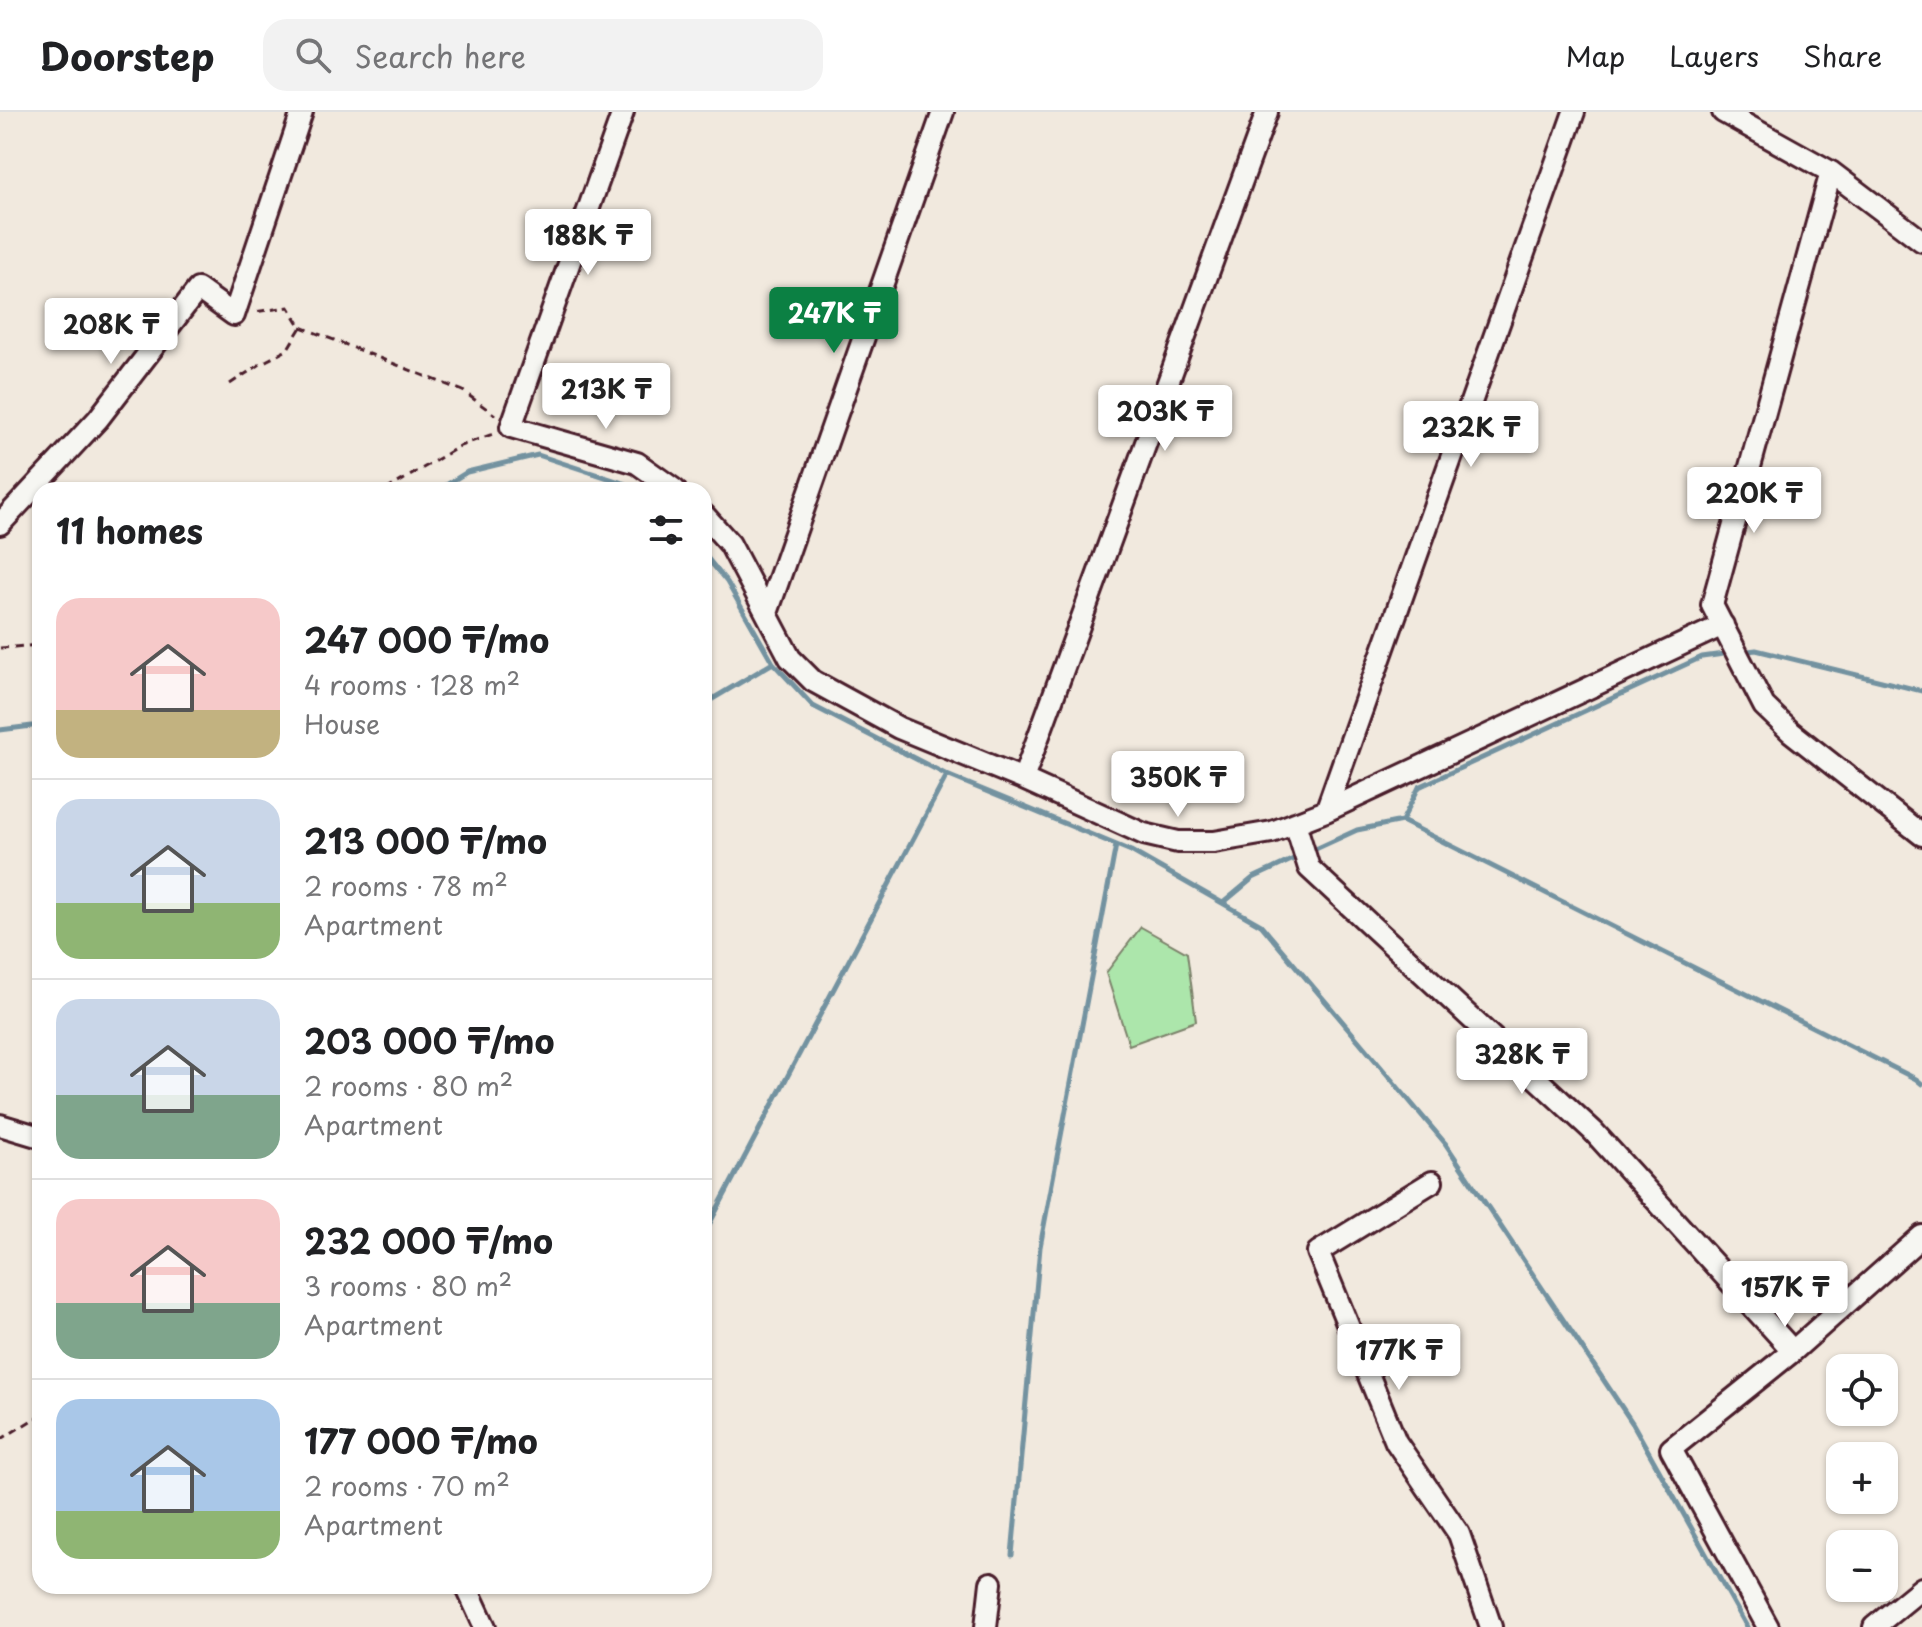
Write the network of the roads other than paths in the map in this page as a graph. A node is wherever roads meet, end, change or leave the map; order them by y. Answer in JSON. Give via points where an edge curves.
{"nodes":[{"id":1,"x":302,"y":112,"type":"edge"},
{"id":2,"x":623,"y":112,"type":"edge"},
{"id":3,"x":943,"y":112,"type":"edge"},
{"id":4,"x":1267,"y":112,"type":"edge"},
{"id":5,"x":1574,"y":112,"type":"edge"},
{"id":6,"x":1723,"y":112,"type":"edge"},
{"id":7,"x":1831,"y":172,"type":"junction"},
{"id":8,"x":1922,"y":241,"type":"edge"},
{"id":9,"x":39,"y":482,"type":"edge"},
{"id":10,"x":664,"y":482,"type":"edge"},
{"id":11,"x":32,"y":490,"type":"edge"},
{"id":12,"x":0,"y":524,"type":"edge"},
{"id":13,"x":712,"y":524,"type":"edge"},
{"id":14,"x":767,"y":613,"type":"junction"},
{"id":15,"x":1723,"y":625,"type":"junction"},
{"id":16,"x":1023,"y":779,"type":"junction"},
{"id":17,"x":1326,"y":811,"type":"junction"},
{"id":18,"x":1295,"y":823,"type":"junction"},
{"id":19,"x":1922,"y":835,"type":"edge"},
{"id":20,"x":0,"y":1125,"type":"edge"},
{"id":21,"x":32,"y":1135,"type":"edge"},
{"id":22,"x":1432,"y":1182,"type":"dead end"},
{"id":23,"x":1922,"y":1236,"type":"edge"},
{"id":24,"x":1793,"y":1351,"type":"junction"},
{"id":25,"x":991,"y":1583,"type":"dead end"},
{"id":26,"x":1922,"y":1588,"type":"edge"},
{"id":27,"x":470,"y":1594,"type":"edge"},
{"id":28,"x":485,"y":1627,"type":"edge"},
{"id":29,"x":986,"y":1627,"type":"edge"},
{"id":30,"x":1491,"y":1627,"type":"edge"},
{"id":31,"x":1768,"y":1627,"type":"edge"},
{"id":32,"x":1874,"y":1627,"type":"edge"}],
"edges":[{"from":1,"to":9,"type":"street","via":[[234,315],[198,289],[98,419]]},
{"from":2,"to":10,"type":"street","via":[[511,427],[637,463]]},
{"from":3,"to":14,"type":"street"},
{"from":4,"to":16,"type":"street"},
{"from":5,"to":17,"type":"street"},
{"from":6,"to":7,"type":"street"},
{"from":7,"to":8,"type":"street"},
{"from":7,"to":15,"type":"street","via":[[1712,605]]},
{"from":11,"to":12,"type":"street"},
{"from":13,"to":14,"type":"street","via":[[730,544]]},
{"from":14,"to":16,"type":"street","via":[[790,658],[813,681],[899,728]]},
{"from":15,"to":17,"type":"street"},
{"from":15,"to":19,"type":"street","via":[[1764,706]]},
{"from":16,"to":18,"type":"street","via":[[1144,834],[1178,842],[1214,842]]},
{"from":17,"to":18,"type":"street"},
{"from":18,"to":24,"type":"street","via":[[1309,868],[1593,1131]]},
{"from":20,"to":21,"type":"street"},
{"from":22,"to":30,"type":"street","via":[[1318,1252],[1396,1442],[1459,1534]]},
{"from":23,"to":24,"type":"street"},
{"from":24,"to":31,"type":"street","via":[[1671,1449]]},
{"from":25,"to":29,"type":"street"},
{"from":26,"to":32,"type":"street"},
{"from":27,"to":28,"type":"street"}]}
